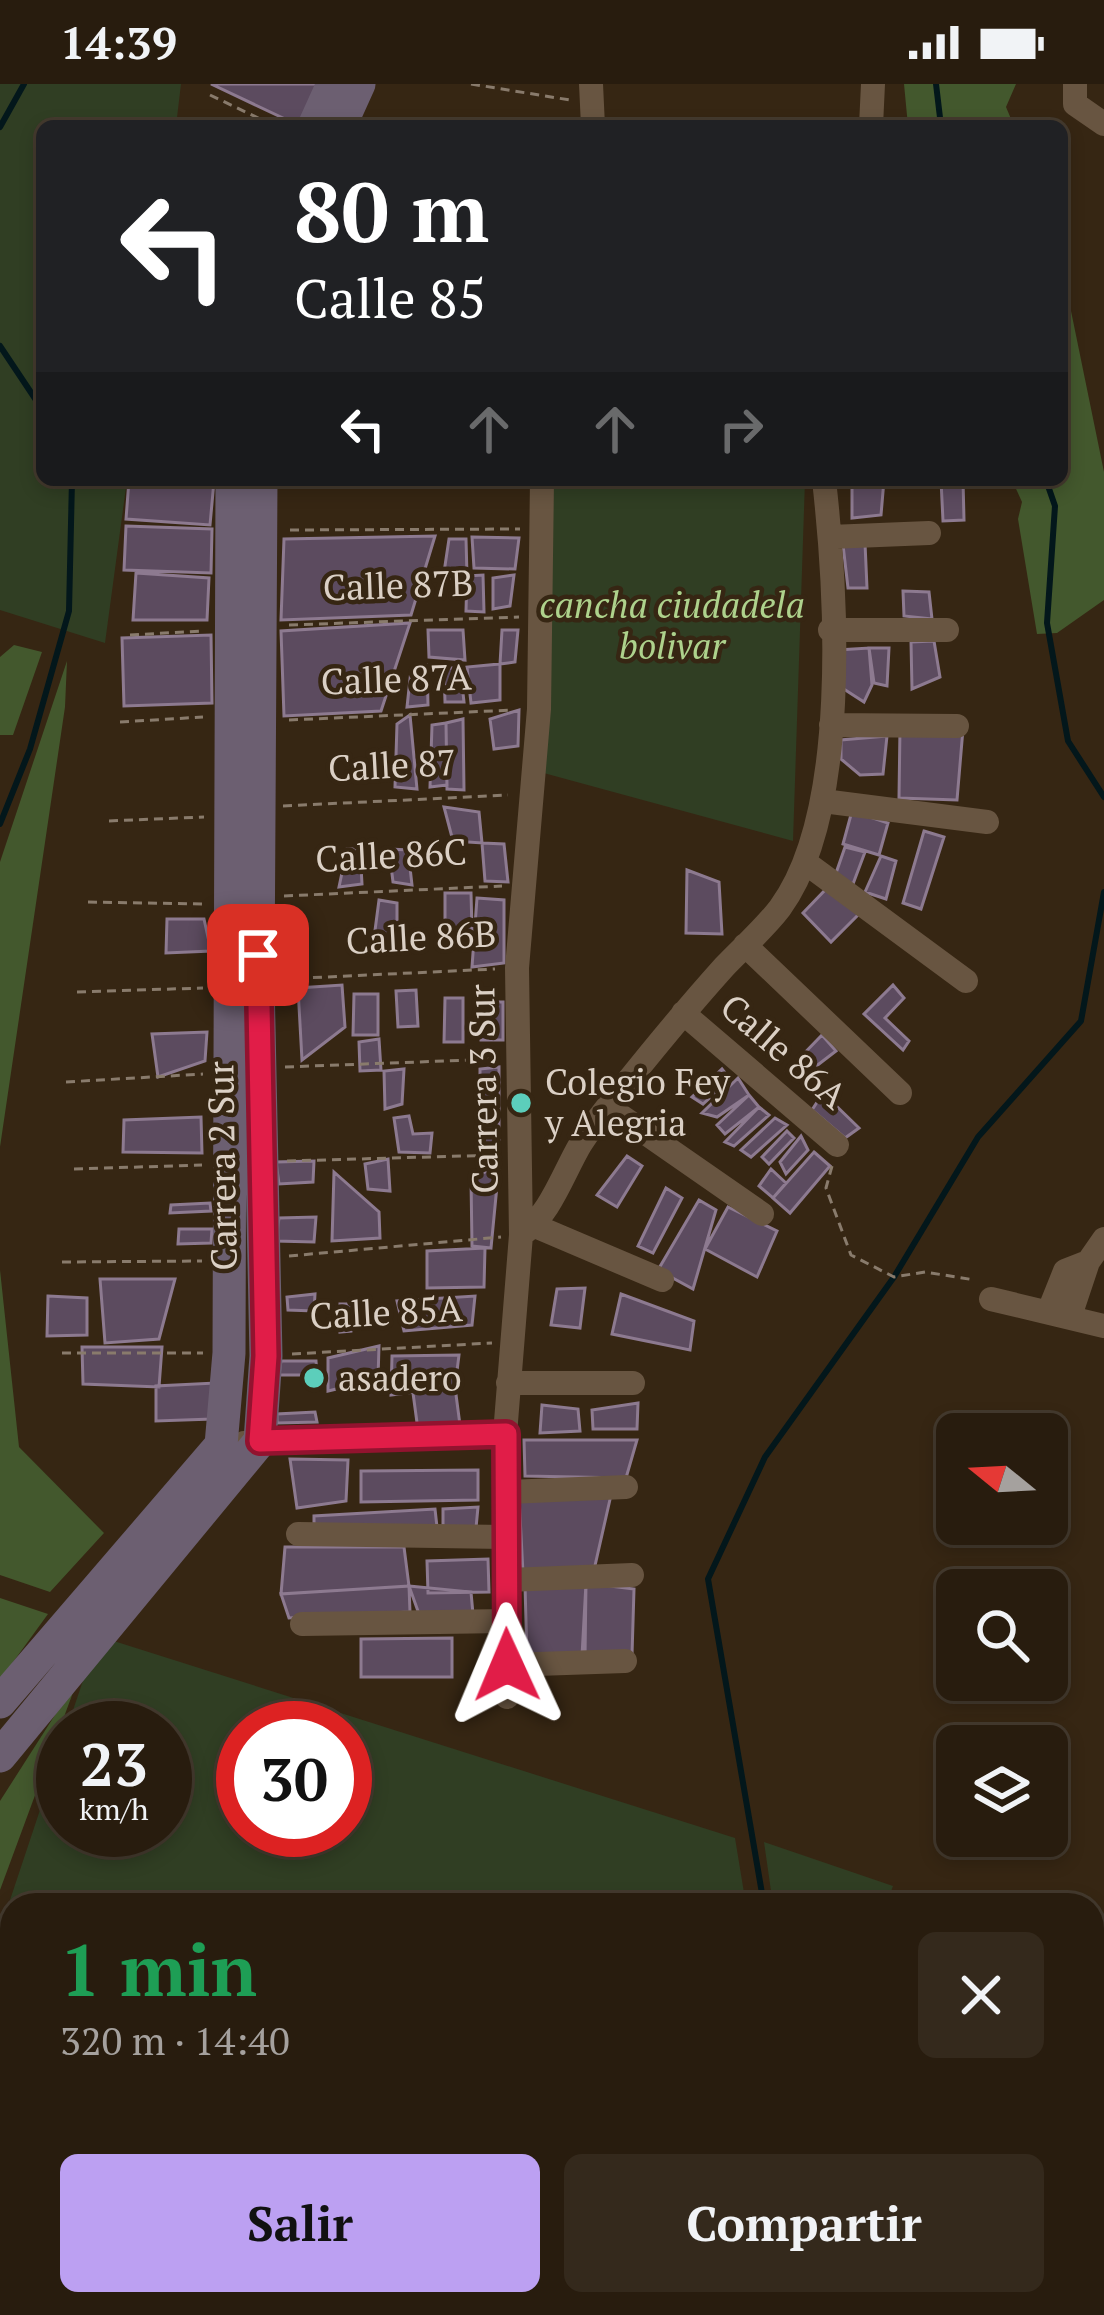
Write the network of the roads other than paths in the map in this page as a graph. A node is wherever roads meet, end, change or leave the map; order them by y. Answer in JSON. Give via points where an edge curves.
{"nodes":[{"id":1,"x":333,"y":84,"type":"edge"},
{"id":2,"x":359,"y":84,"type":"edge"},
{"id":3,"x":873,"y":84,"type":"edge"},
{"id":4,"x":1075,"y":84,"type":"edge"},
{"id":5,"x":317,"y":120,"type":"edge"},
{"id":6,"x":343,"y":120,"type":"edge"},
{"id":7,"x":871,"y":120,"type":"edge"},
{"id":8,"x":1104,"y":124,"type":"edge"},
{"id":9,"x":246,"y":486,"type":"edge"},
{"id":10,"x":247,"y":486,"type":"edge"},
{"id":11,"x":542,"y":486,"type":"edge"},
{"id":12,"x":825,"y":486,"type":"edge"},
{"id":13,"x":929,"y":533,"type":"dead end"},
{"id":14,"x":830,"y":537,"type":"junction"},
{"id":15,"x":243,"y":628,"type":"junction"},
{"id":16,"x":830,"y":630,"type":"junction"},
{"id":17,"x":946,"y":630,"type":"dead end"},
{"id":18,"x":831,"y":724,"type":"junction"},
{"id":19,"x":958,"y":726,"type":"dead end"},
{"id":20,"x":823,"y":801,"type":"junction"},
{"id":21,"x":987,"y":822,"type":"dead end"},
{"id":22,"x":806,"y":863,"type":"junction"},
{"id":23,"x":745,"y":945,"type":"junction"},
{"id":24,"x":966,"y":981,"type":"dead end"},
{"id":25,"x":683,"y":1012,"type":"junction"},
{"id":26,"x":901,"y":1093,"type":"dead end"},
{"id":27,"x":608,"y":1107,"type":"junction"},
{"id":28,"x":837,"y":1145,"type":"road end"},
{"id":29,"x":245,"y":1163,"type":"junction"},
{"id":30,"x":763,"y":1214,"type":"dead end"},
{"id":31,"x":528,"y":1231,"type":"junction"},
{"id":32,"x":1104,"y":1239,"type":"edge"},
{"id":33,"x":662,"y":1280,"type":"dead end"},
{"id":34,"x":986,"y":1290,"type":"road end"},
{"id":35,"x":1060,"y":1314,"type":"junction"},
{"id":36,"x":1104,"y":1326,"type":"edge"},
{"id":37,"x":508,"y":1383,"type":"junction"},
{"id":38,"x":633,"y":1383,"type":"dead end"},
{"id":39,"x":506,"y":1434,"type":"junction"},
{"id":40,"x":260,"y":1441,"type":"junction"},
{"id":41,"x":221,"y":1444,"type":"junction"},
{"id":42,"x":626,"y":1487,"type":"dead end"},
{"id":43,"x":506,"y":1492,"type":"junction"},
{"id":44,"x":298,"y":1534,"type":"dead end"},
{"id":45,"x":505,"y":1537,"type":"junction"},
{"id":46,"x":632,"y":1575,"type":"dead end"},
{"id":47,"x":506,"y":1580,"type":"junction"},
{"id":48,"x":506,"y":1621,"type":"junction"},
{"id":49,"x":302,"y":1624,"type":"dead end"},
{"id":50,"x":625,"y":1661,"type":"dead end"},
{"id":51,"x":507,"y":1665,"type":"junction"},
{"id":52,"x":507,"y":1697,"type":"dead end"},
{"id":53,"x":0,"y":1702,"type":"edge"},
{"id":54,"x":0,"y":1756,"type":"edge"}],
"edges":[{"from":1,"to":5,"type":"street"},
{"from":2,"to":6,"type":"street"},
{"from":3,"to":7,"type":"street"},
{"from":4,"to":8,"type":"street","via":[[1075,104]]},
{"from":9,"to":15,"type":"street","name":"Carrera 2 Sur"},
{"from":10,"to":15,"type":"street","name":"Carrera 2 Sur","via":[[258,530]]},
{"from":11,"to":31,"type":"street","name":"Carrera 3 Sur","via":[[539,710],[517,968],[518,1155]]},
{"from":12,"to":14,"type":"street"},
{"from":13,"to":14,"type":"street"},
{"from":14,"to":16,"type":"street"},
{"from":15,"to":29,"type":"street","name":"Carrera 2 Sur"},
{"from":16,"to":17,"type":"street"},
{"from":16,"to":18,"type":"street"},
{"from":18,"to":19,"type":"street"},
{"from":18,"to":20,"type":"street"},
{"from":20,"to":21,"type":"street"},
{"from":20,"to":22,"type":"street"},
{"from":22,"to":23,"type":"street"},
{"from":22,"to":24,"type":"street"},
{"from":23,"to":25,"type":"street"},
{"from":23,"to":26,"type":"street"},
{"from":25,"to":27,"type":"street"},
{"from":25,"to":28,"type":"street","name":"Calle 86A"},
{"from":27,"to":30,"type":"street"},
{"from":27,"to":31,"type":"street"},
{"from":29,"to":40,"type":"street","name":"Carrera 2 Sur","via":[[263,1258]]},
{"from":29,"to":41,"type":"street","name":"Carrera 2 Sur","via":[[228,1260]]},
{"from":31,"to":33,"type":"street"},
{"from":31,"to":37,"type":"street","name":"Carrera 3 Sur"},
{"from":32,"to":35,"type":"street","via":[[1088,1262],[1065,1271]]},
{"from":34,"to":35,"type":"street"},
{"from":35,"to":36,"type":"street"},
{"from":37,"to":38,"type":"street"},
{"from":37,"to":39,"type":"street","name":"Carrera 3 Sur"},
{"from":39,"to":40,"type":"street"},
{"from":39,"to":43,"type":"street","name":"Carrera 3 Sur"},
{"from":40,"to":41,"type":"street"},
{"from":40,"to":54,"type":"street"},
{"from":41,"to":53,"type":"street"},
{"from":42,"to":43,"type":"street"},
{"from":43,"to":45,"type":"street","name":"Carrera 3 Sur"},
{"from":44,"to":45,"type":"street"},
{"from":45,"to":47,"type":"street","name":"Carrera 3 Sur"},
{"from":46,"to":47,"type":"street"},
{"from":47,"to":48,"type":"street","name":"Carrera 3 Sur"},
{"from":48,"to":49,"type":"street"},
{"from":48,"to":51,"type":"street","name":"Carrera 3 Sur"},
{"from":50,"to":51,"type":"street"},
{"from":51,"to":52,"type":"street","name":"Carrera 3 Sur"}]}
